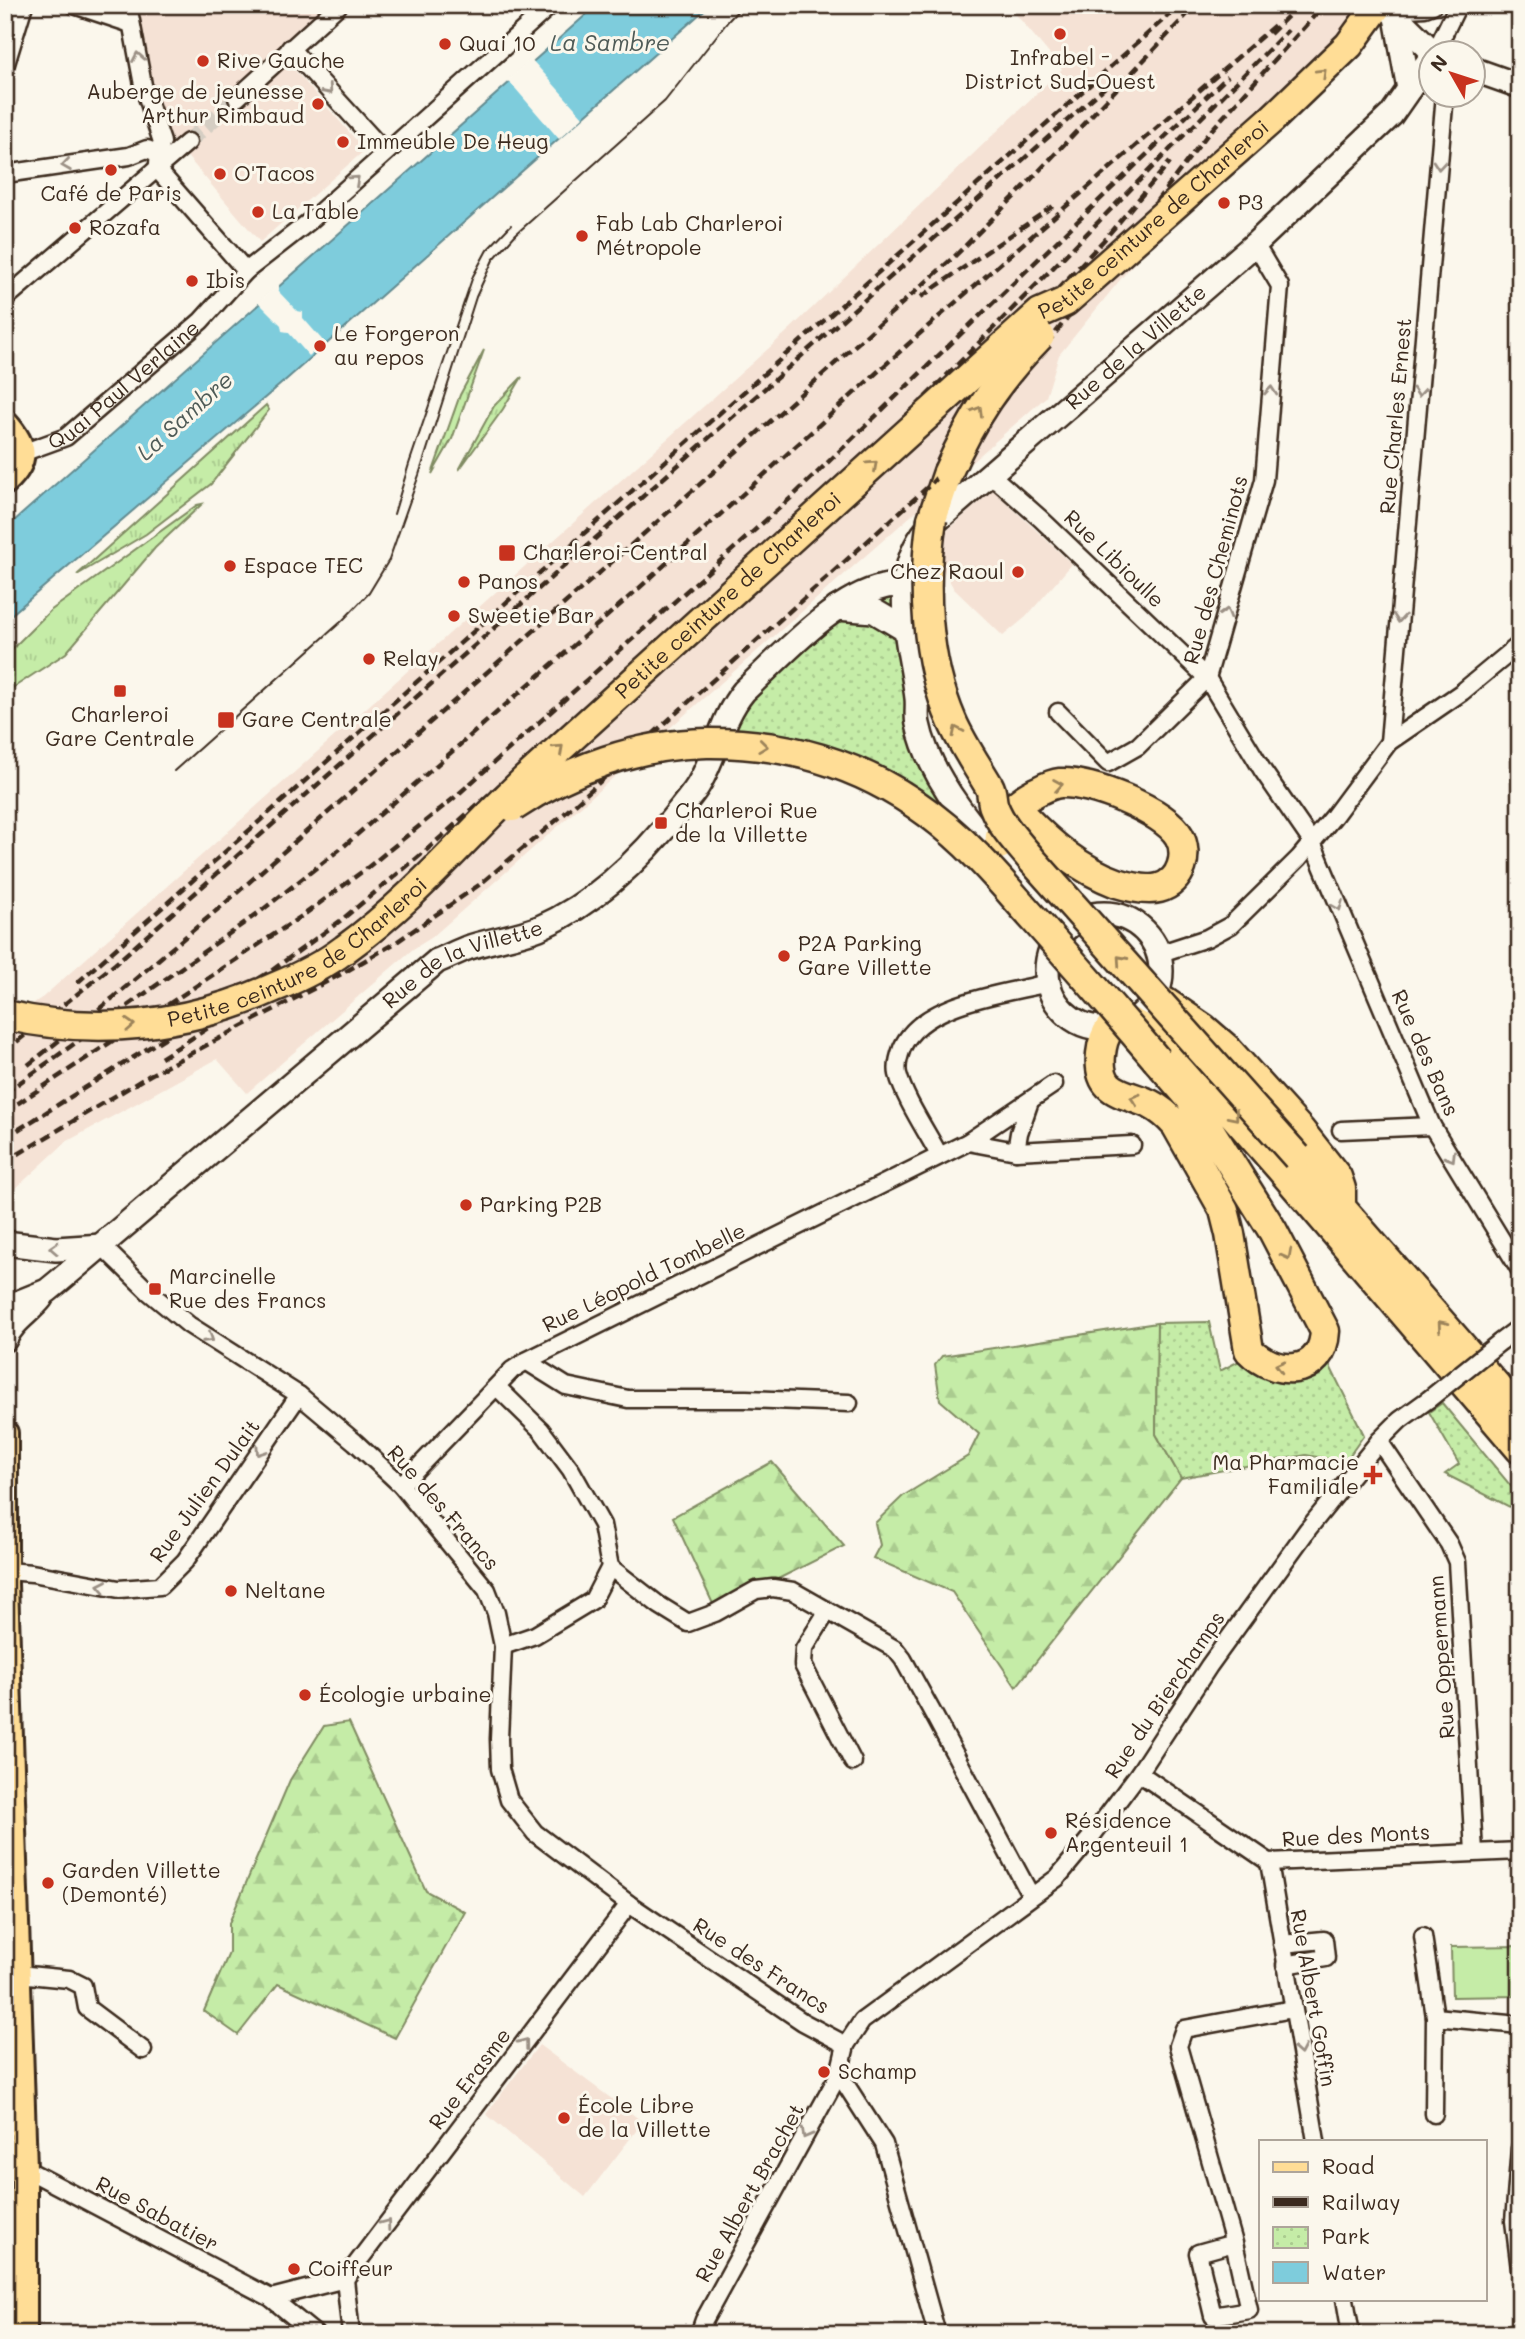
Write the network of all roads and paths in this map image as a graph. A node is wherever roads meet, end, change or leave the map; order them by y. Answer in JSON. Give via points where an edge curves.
{"nodes":[{"id":1,"x":24,"y":5,"type":"edge"},
{"id":2,"x":74,"y":5,"type":"edge"},
{"id":3,"x":128,"y":5,"type":"edge"},
{"id":4,"x":339,"y":5,"type":"edge"},
{"id":5,"x":551,"y":5,"type":"edge"},
{"id":6,"x":1433,"y":5,"type":"edge"},
{"id":7,"x":1458,"y":5,"type":"edge"},
{"id":8,"x":1387,"y":9,"type":"edge"},
{"id":9,"x":131,"y":23,"type":"junction"},
{"id":10,"x":11,"y":27,"type":"edge"},
{"id":11,"x":1419,"y":38,"type":"edge"},
{"id":12,"x":1441,"y":38,"type":"edge"},
{"id":13,"x":290,"y":48,"type":"junction"},
{"id":14,"x":5,"y":67,"type":"edge"},
{"id":15,"x":1486,"y":74,"type":"edge"},
{"id":16,"x":1416,"y":79,"type":"edge"},
{"id":17,"x":1520,"y":86,"type":"edge"},
{"id":18,"x":1409,"y":89,"type":"junction"},
{"id":19,"x":237,"y":98,"type":"tunnel mouth"},
{"id":20,"x":1444,"y":108,"type":"edge"},
{"id":21,"x":188,"y":142,"type":"tunnel mouth"},
{"id":22,"x":385,"y":152,"type":"junction"},
{"id":23,"x":157,"y":161,"type":"junction"},
{"id":24,"x":5,"y":174,"type":"edge"},
{"id":25,"x":1255,"y":244,"type":"junction"},
{"id":26,"x":246,"y":271,"type":"junction"},
{"id":27,"x":5,"y":299,"type":"edge"},
{"id":28,"x":1065,"y":302,"type":"junction"},
{"id":29,"x":5,"y":423,"type":"edge"},
{"id":30,"x":14,"y":470,"type":"edge"},
{"id":31,"x":989,"y":473,"type":"junction"},
{"id":32,"x":905,"y":585,"type":"junction"},
{"id":33,"x":837,"y":608,"type":"junction"},
{"id":34,"x":906,"y":630,"type":"junction"},
{"id":35,"x":1520,"y":644,"type":"edge"},
{"id":36,"x":1207,"y":678,"type":"junction"},
{"id":37,"x":917,"y":698,"type":"junction"},
{"id":38,"x":1058,"y":712,"type":"dead end"},
{"id":39,"x":1389,"y":741,"type":"junction"},
{"id":40,"x":991,"y":789,"type":"junction"},
{"id":41,"x":1312,"y":842,"type":"junction"},
{"id":42,"x":458,"y":849,"type":"junction"},
{"id":43,"x":988,"y":851,"type":"junction"},
{"id":44,"x":1077,"y":921,"type":"junction"},
{"id":45,"x":1056,"y":940,"type":"junction"},
{"id":46,"x":1158,"y":954,"type":"junction"},
{"id":47,"x":1048,"y":983,"type":"junction"},
{"id":48,"x":1155,"y":996,"type":"junction"},
{"id":49,"x":5,"y":1015,"type":"edge"},
{"id":50,"x":1120,"y":1025,"type":"junction"},
{"id":51,"x":1054,"y":1084,"type":"dead end"},
{"id":52,"x":1030,"y":1101,"type":"junction"},
{"id":53,"x":1432,"y":1126,"type":"junction"},
{"id":54,"x":1341,"y":1130,"type":"dead end"},
{"id":55,"x":968,"y":1142,"type":"junction"},
{"id":56,"x":1132,"y":1145,"type":"dead end"},
{"id":57,"x":1016,"y":1151,"type":"junction"},
{"id":58,"x":939,"y":1155,"type":"junction"},
{"id":59,"x":1260,"y":1189,"type":"junction"},
{"id":60,"x":1341,"y":1210,"type":"junction"},
{"id":61,"x":5,"y":1243,"type":"edge"},
{"id":62,"x":102,"y":1246,"type":"junction"},
{"id":63,"x":1520,"y":1270,"type":"edge"},
{"id":64,"x":47,"y":1290,"type":"junction"},
{"id":65,"x":5,"y":1292,"type":"edge"},
{"id":66,"x":5,"y":1308,"type":"edge"},
{"id":67,"x":1520,"y":1327,"type":"edge"},
{"id":68,"x":6,"y":1338,"type":"edge"},
{"id":69,"x":526,"y":1360,"type":"junction"},
{"id":70,"x":497,"y":1387,"type":"junction"},
{"id":71,"x":299,"y":1395,"type":"junction"},
{"id":72,"x":849,"y":1403,"type":"dead end"},
{"id":73,"x":1520,"y":1413,"type":"edge"},
{"id":74,"x":5,"y":1433,"type":"edge"},
{"id":75,"x":1379,"y":1441,"type":"junction"},
{"id":76,"x":1520,"y":1449,"type":"edge"},
{"id":77,"x":1520,"y":1469,"type":"edge"},
{"id":78,"x":401,"y":1485,"type":"junction"},
{"id":79,"x":610,"y":1567,"type":"junction"},
{"id":80,"x":6,"y":1576,"type":"edge"},
{"id":81,"x":827,"y":1612,"type":"junction"},
{"id":82,"x":503,"y":1646,"type":"junction"},
{"id":83,"x":853,"y":1762,"type":"dead end"},
{"id":84,"x":1139,"y":1773,"type":"junction"},
{"id":85,"x":8,"y":1800,"type":"edge"},
{"id":86,"x":1520,"y":1851,"type":"edge"},
{"id":87,"x":1474,"y":1852,"type":"junction"},
{"id":88,"x":1269,"y":1862,"type":"junction"},
{"id":89,"x":1031,"y":1896,"type":"junction"},
{"id":90,"x":629,"y":1904,"type":"junction"},
{"id":91,"x":1423,"y":1936,"type":"dead end"},
{"id":92,"x":1282,"y":1944,"type":"junction"},
{"id":93,"x":1285,"y":1965,"type":"junction"},
{"id":94,"x":18,"y":1974,"type":"junction"},
{"id":95,"x":1293,"y":2010,"type":"junction"},
{"id":96,"x":1435,"y":2017,"type":"junction"},
{"id":97,"x":1520,"y":2025,"type":"edge"},
{"id":98,"x":846,"y":2045,"type":"junction"},
{"id":99,"x":143,"y":2050,"type":"dead end"},
{"id":100,"x":839,"y":2074,"type":"junction"},
{"id":101,"x":1434,"y":2114,"type":"dead end"},
{"id":102,"x":1316,"y":2140,"type":"edge"},
{"id":103,"x":1520,"y":2148,"type":"edge"},
{"id":104,"x":24,"y":2168,"type":"junction"},
{"id":105,"x":1234,"y":2243,"type":"junction"},
{"id":106,"x":1520,"y":2269,"type":"edge"},
{"id":107,"x":15,"y":2274,"type":"edge"},
{"id":108,"x":345,"y":2279,"type":"junction"},
{"id":109,"x":271,"y":2298,"type":"junction"},
{"id":110,"x":1345,"y":2300,"type":"edge"},
{"id":111,"x":24,"y":2334,"type":"edge"},
{"id":112,"x":315,"y":2334,"type":"edge"},
{"id":113,"x":351,"y":2334,"type":"edge"},
{"id":114,"x":699,"y":2334,"type":"edge"},
{"id":115,"x":937,"y":2334,"type":"edge"},
{"id":116,"x":1351,"y":2334,"type":"edge"}],
"edges":[{"from":1,"to":10,"type":"street"},
{"from":2,"to":9,"type":"street"},
{"from":3,"to":9,"type":"street"},
{"from":4,"to":13,"type":"street"},
{"from":5,"to":22,"type":"street","name":"Quai Paul Verlaine"},
{"from":6,"to":8,"type":"street"},
{"from":7,"to":12,"type":"street"},
{"from":8,"to":11,"type":"main road"},
{"from":8,"to":18,"type":"main road"},
{"from":28,"to":8,"type":"highway","name":"Petite ceinture de Charleroi","one_way":true,"bridge":true,"via":[[1310,85]]},
{"from":23,"to":9,"type":"street","one_way":true,"via":[[162,142],[143,85]]},
{"from":10,"to":14,"type":"street"},
{"from":13,"to":19,"type":"street"},
{"from":13,"to":22,"type":"street","one_way":true},
{"from":15,"to":17,"type":"main road"},
{"from":16,"to":18,"type":"main road","name":"Rue de la Villette"},
{"from":18,"to":25,"type":"main road","name":"Rue de la Villette","via":[[1391,114]]},
{"from":20,"to":39,"type":"street","name":"Rue Charles Ernest","one_way":true},
{"from":21,"to":23,"type":"street"},
{"from":26,"to":22,"type":"street","name":"Quai Paul Verlaine","one_way":true},
{"from":23,"to":24,"type":"street","one_way":true,"via":[[147,149],[129,156]]},
{"from":23,"to":26,"type":"street"},
{"from":23,"to":27,"type":"street"},
{"from":25,"to":31,"type":"main road","name":"Rue de la Villette"},
{"from":36,"to":25,"type":"street","name":"Rue des Cheminots","one_way":true,"via":[[1265,480],[1280,286]]},
{"from":26,"to":30,"type":"street","name":"Quai Paul Verlaine","via":[[201,321],[66,437]]},
{"from":40,"to":28,"type":"highway","one_way":true,"bridge":true,"via":[[952,721],[938,678],[928,609],[932,519],[947,472],[978,410],[1007,370],[1053,323]]},
{"from":42,"to":28,"type":"highway","name":"Petite ceinture de Charleroi","one_way":true,"bridge":true,"via":[[527,778],[1040,313]]},
{"from":29,"to":30,"type":"main road","via":[[20,440]]},
{"from":31,"to":32,"type":"main road","name":"Rue de la Villette","via":[[919,538],[906,568]]},
{"from":31,"to":36,"type":"street","name":"Rue Libioulle"},
{"from":32,"to":33,"type":"main road","name":"Rue de la Villette","via":[[883,587]]},
{"from":32,"to":34,"type":"main road"},
{"from":33,"to":34,"type":"main road","via":[[874,611]]},
{"from":33,"to":62,"type":"main road","name":"Rue de la Villette","via":[[733,705],[700,783],[639,858],[585,902],[538,928],[437,961]]},
{"from":34,"to":37,"type":"main road"},
{"from":35,"to":39,"type":"street","via":[[1462,692]]},
{"from":36,"to":38,"type":"street","via":[[1138,746],[1108,763]]},
{"from":36,"to":41,"type":"street","name":"Rue des Cheminots"},
{"from":37,"to":43,"type":"main road","via":[[953,779],[982,823]]},
{"from":37,"to":45,"type":"main road","via":[[918,724],[946,787],[1048,913]]},
{"from":39,"to":41,"type":"street"},
{"from":43,"to":40,"type":"highway","one_way":true,"via":[[1002,822],[1019,801],[1051,784],[1074,783],[1125,800],[1164,820],[1179,836],[1184,852],[1175,878],[1159,888],[1105,878],[1076,863],[1040,833],[1010,800]]},
{"from":60,"to":40,"type":"highway","one_way":true,"bridge":true,"via":[[1031,860],[994,807]]},
{"from":41,"to":46,"type":"street","via":[[1231,925],[1207,939]]},
{"from":41,"to":53,"type":"street","name":"Rue des Bans","one_way":true},
{"from":42,"to":43,"type":"highway","one_way":true,"bridge":true,"via":[[516,805],[574,774],[646,749],[724,743],[788,749],[857,771]]},
{"from":49,"to":42,"type":"highway","name":"Petite ceinture de Charleroi","one_way":true,"bridge":true,"via":[[36,1022],[131,1026],[215,1011],[308,973],[346,949]]},
{"from":43,"to":44,"type":"main road"},
{"from":43,"to":59,"type":"highway","bridge":true},
{"from":44,"to":45,"type":"main road"},
{"from":44,"to":46,"type":"main road","via":[[1109,914],[1126,918],[1152,939]]},
{"from":45,"to":47,"type":"main road","via":[[1049,954]]},
{"from":46,"to":48,"type":"main road","via":[[1161,968]]},
{"from":47,"to":50,"type":"main road","via":[[1054,999],[1071,1017],[1093,1027]]},
{"from":47,"to":58,"type":"street","via":[[935,1015],[906,1039],[898,1073]]},
{"from":48,"to":50,"type":"main road","via":[[1145,1011]]},
{"from":48,"to":60,"type":"highway","via":[[1214,1037],[1300,1130],[1337,1177]]},
{"from":59,"to":50,"type":"highway","one_way":true,"via":[[1273,1231],[1325,1331],[1316,1357],[1293,1369],[1281,1368],[1249,1350],[1224,1210],[1197,1160],[1169,1117],[1149,1103],[1126,1097],[1105,1079],[1104,1039]]},
{"from":50,"to":76,"type":"highway","one_way":true,"via":[[1163,1038],[1179,1053]]},
{"from":51,"to":52,"type":"street","name":"Rue Léopold Tombelle"},
{"from":52,"to":55,"type":"street","name":"Rue Léopold Tombelle"},
{"from":52,"to":57,"type":"street"},
{"from":53,"to":54,"type":"street"},
{"from":53,"to":63,"type":"street","name":"Rue des Bans","one_way":true},
{"from":55,"to":57,"type":"street"},
{"from":55,"to":58,"type":"street","name":"Rue Léopold Tombelle"},
{"from":56,"to":57,"type":"street"},
{"from":58,"to":69,"type":"street","name":"Rue Léopold Tombelle"},
{"from":59,"to":77,"type":"highway"},
{"from":73,"to":60,"type":"highway","one_way":true},
{"from":62,"to":61,"type":"main road","one_way":true,"via":[[56,1249]]},
{"from":62,"to":64,"type":"main road","name":"Rue de la Villette"},
{"from":62,"to":71,"type":"street","name":"Rue des Francs","one_way":true,"via":[[189,1325]]},
{"from":64,"to":65,"type":"main road"},
{"from":64,"to":66,"type":"main road","name":"Rue de la Villette"},
{"from":64,"to":68,"type":"main road","name":"Rue de la Villette","via":[[31,1311],[12,1325]]},
{"from":67,"to":75,"type":"street","name":"Rue du Bierchamps","bridge":true,"via":[[1399,1420]]},
{"from":69,"to":70,"type":"street","name":"Rue Léopold Tombelle"},
{"from":69,"to":72,"type":"street","via":[[566,1385],[628,1399]]},
{"from":70,"to":78,"type":"street","name":"Rue Léopold Tombelle"},
{"from":70,"to":79,"type":"street","via":[[541,1430],[571,1470],[602,1525]]},
{"from":71,"to":78,"type":"street","name":"Rue des Francs"},
{"from":71,"to":80,"type":"street","name":"Rue Julien Dulait","one_way":true,"via":[[185,1561],[160,1586],[119,1589],[32,1573]]},
{"from":74,"to":80,"type":"main road"},
{"from":75,"to":84,"type":"street","name":"Rue du Bierchamps","via":[[1308,1529]]},
{"from":75,"to":87,"type":"street","name":"Rue Oppermann","via":[[1457,1562]]},
{"from":78,"to":82,"type":"street","name":"Rue des Francs","via":[[487,1590]]},
{"from":79,"to":81,"type":"street","via":[[688,1623],[756,1590],[774,1588],[793,1591]]},
{"from":79,"to":82,"type":"street","via":[[593,1600],[536,1635]]},
{"from":80,"to":85,"type":"main road"},
{"from":81,"to":83,"type":"street","via":[[804,1648],[803,1665]]},
{"from":81,"to":89,"type":"street","via":[[895,1649],[903,1659]]},
{"from":82,"to":90,"type":"street","name":"Rue des Francs","via":[[500,1769],[509,1800],[535,1833]]},
{"from":84,"to":88,"type":"street","name":"Rue des Monts"},
{"from":84,"to":89,"type":"street","name":"Rue du Bierchamps","via":[[1058,1878]]},
{"from":85,"to":94,"type":"main road"},
{"from":86,"to":87,"type":"street","name":"Rue des Monts"},
{"from":87,"to":88,"type":"street","name":"Rue des Monts"},
{"from":88,"to":92,"type":"street","name":"Rue Albert Goffin"},
{"from":89,"to":98,"type":"street","name":"Rue du Bierchamps","via":[[862,2021]]},
{"from":90,"to":98,"type":"street","name":"Rue des Francs","via":[[803,2022]]},
{"from":108,"to":90,"type":"street","name":"Rue Erasme","one_way":true},
{"from":91,"to":96,"type":"street"},
{"from":92,"to":93,"type":"street","name":"Rue Albert Goffin"},
{"from":92,"to":93,"type":"street","via":[[1324,1940],[1326,1958]]},
{"from":93,"to":95,"type":"street","name":"Rue Albert Goffin"},
{"from":94,"to":99,"type":"street","via":[[69,1979],[83,1986],[87,2008]]},
{"from":94,"to":104,"type":"main road"},
{"from":95,"to":102,"type":"street","name":"Rue Albert Goffin","one_way":true},
{"from":95,"to":105,"type":"street","via":[[1184,2029],[1178,2046]]},
{"from":96,"to":97,"type":"street"},
{"from":96,"to":101,"type":"street"},
{"from":98,"to":100,"type":"street","name":"Rue du Bierchamps"},
{"from":100,"to":114,"type":"street","name":"Rue Albert Brachet","one_way":true},
{"from":100,"to":115,"type":"street","via":[[884,2144]]},
{"from":103,"to":106,"type":"street","via":[[1514,2221]]},
{"from":104,"to":107,"type":"main road"},
{"from":104,"to":109,"type":"street","name":"Rue Sabatier"},
{"from":105,"to":105,"type":"street","via":[[1249,2309],[1213,2316],[1198,2253]]},
{"from":107,"to":111,"type":"main road"},
{"from":108,"to":109,"type":"street"},
{"from":108,"to":113,"type":"street"},
{"from":109,"to":112,"type":"street","name":"Rue Sabatier"},
{"from":110,"to":116,"type":"street"}]}
